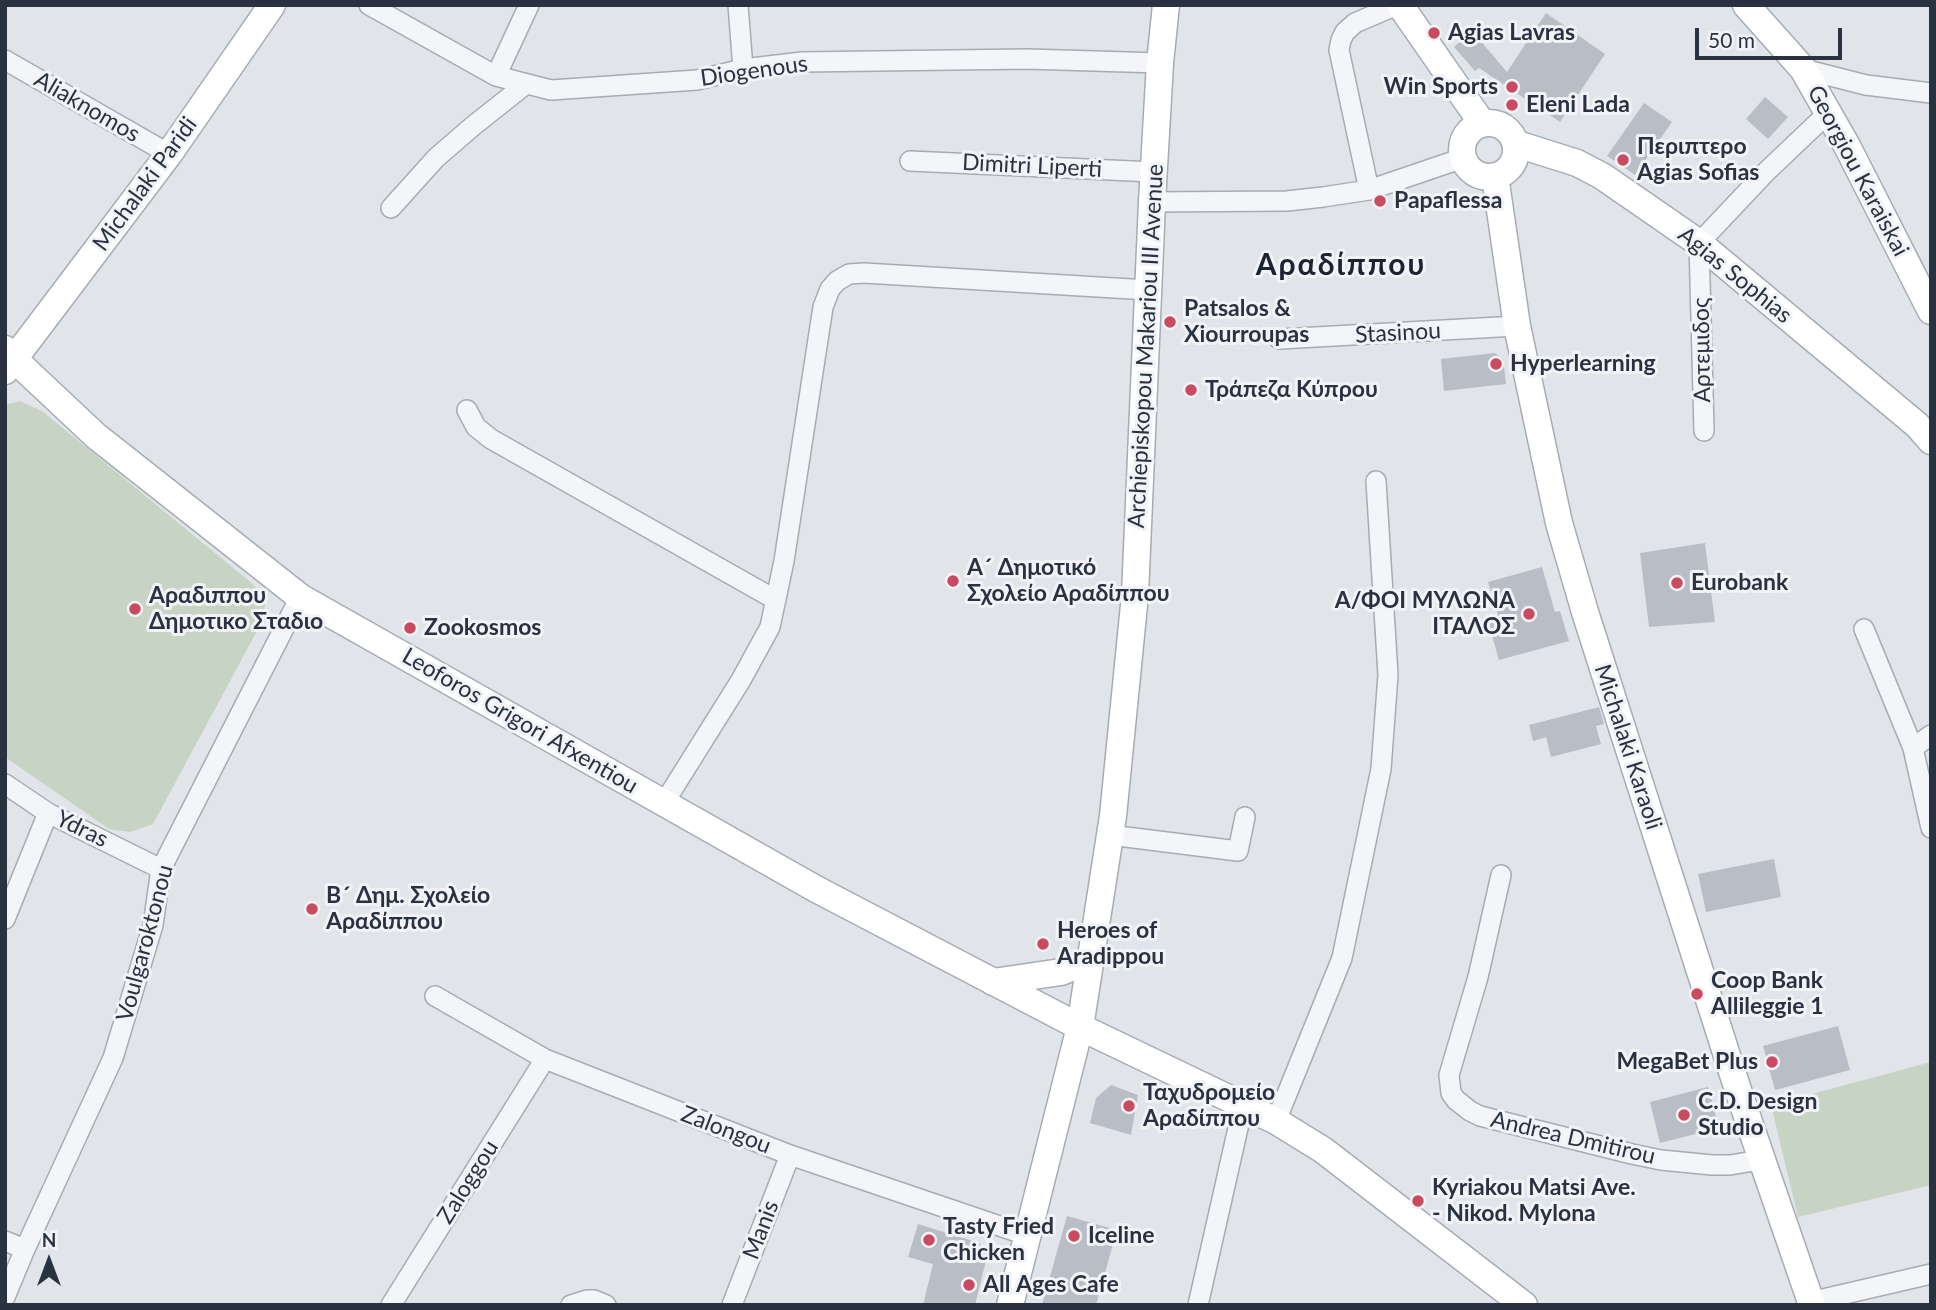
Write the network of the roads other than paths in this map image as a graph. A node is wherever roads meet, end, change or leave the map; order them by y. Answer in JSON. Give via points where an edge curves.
{"nodes":[{"id":1,"x":272,"y":5,"type":"edge"},
{"id":2,"x":369,"y":5,"type":"edge"},
{"id":3,"x":529,"y":5,"type":"edge"},
{"id":4,"x":737,"y":5,"type":"edge"},
{"id":5,"x":1166,"y":5,"type":"edge"},
{"id":6,"x":1399,"y":5,"type":"edge"},
{"id":7,"x":1746,"y":5,"type":"edge"},
{"id":8,"x":5,"y":60,"type":"edge"},
{"id":9,"x":1160,"y":63,"type":"junction"},
{"id":10,"x":743,"y":69,"type":"junction"},
{"id":11,"x":1804,"y":69,"type":"junction"},
{"id":12,"x":496,"y":76,"type":"junction"},
{"id":13,"x":526,"y":84,"type":"junction"},
{"id":14,"x":1931,"y":93,"type":"edge"},
{"id":15,"x":1828,"y":113,"type":"junction"},
{"id":16,"x":1482,"y":124,"type":"junction"},
{"id":17,"x":1517,"y":144,"type":"junction"},
{"id":18,"x":169,"y":154,"type":"junction"},
{"id":19,"x":1463,"y":158,"type":"junction"},
{"id":20,"x":910,"y":161,"type":"dead end"},
{"id":21,"x":1154,"y":172,"type":"junction"},
{"id":22,"x":1495,"y":176,"type":"junction"},
{"id":23,"x":1369,"y":190,"type":"junction"},
{"id":24,"x":1152,"y":202,"type":"junction"},
{"id":25,"x":391,"y":208,"type":"dead end"},
{"id":26,"x":1699,"y":243,"type":"junction"},
{"id":27,"x":1148,"y":290,"type":"junction"},
{"id":28,"x":1931,"y":312,"type":"edge"},
{"id":29,"x":1517,"y":326,"type":"junction"},
{"id":30,"x":1279,"y":339,"type":"dead end"},
{"id":31,"x":8,"y":360,"type":"edge"},
{"id":32,"x":467,"y":410,"type":"dead end"},
{"id":33,"x":1926,"y":425,"type":"edge"},
{"id":34,"x":1703,"y":431,"type":"dead end"},
{"id":35,"x":1376,"y":481,"type":"dead end"},
{"id":36,"x":300,"y":597,"type":"junction"},
{"id":37,"x":775,"y":600,"type":"junction"},
{"id":38,"x":1864,"y":629,"type":"dead end"},
{"id":39,"x":1931,"y":734,"type":"edge"},
{"id":40,"x":1913,"y":748,"type":"junction"},
{"id":41,"x":5,"y":783,"type":"edge"},
{"id":42,"x":664,"y":803,"type":"junction"},
{"id":43,"x":48,"y":813,"type":"junction"},
{"id":44,"x":1245,"y":817,"type":"dead end"},
{"id":45,"x":1931,"y":828,"type":"edge"},
{"id":46,"x":1110,"y":835,"type":"junction"},
{"id":47,"x":161,"y":869,"type":"junction"},
{"id":48,"x":1501,"y":874,"type":"dead end"},
{"id":49,"x":5,"y":919,"type":"edge"},
{"id":50,"x":1090,"y":960,"type":"junction"},
{"id":51,"x":993,"y":982,"type":"junction"},
{"id":52,"x":435,"y":996,"type":"dead end"},
{"id":53,"x":1080,"y":1027,"type":"junction"},
{"id":54,"x":545,"y":1059,"type":"junction"},
{"id":55,"x":1243,"y":1105,"type":"junction"},
{"id":56,"x":1276,"y":1121,"type":"junction"},
{"id":57,"x":790,"y":1155,"type":"junction"},
{"id":58,"x":1760,"y":1160,"type":"junction"},
{"id":59,"x":1028,"y":1236,"type":"junction"},
{"id":60,"x":5,"y":1241,"type":"edge"},
{"id":61,"x":25,"y":1249,"type":"junction"},
{"id":62,"x":1931,"y":1274,"type":"edge"},
{"id":63,"x":5,"y":1297,"type":"edge"},
{"id":64,"x":1811,"y":1303,"type":"edge"},
{"id":65,"x":391,"y":1305,"type":"edge"},
{"id":66,"x":571,"y":1305,"type":"edge"},
{"id":67,"x":606,"y":1305,"type":"edge"},
{"id":68,"x":732,"y":1305,"type":"edge"},
{"id":69,"x":1010,"y":1305,"type":"edge"},
{"id":70,"x":1198,"y":1305,"type":"edge"},
{"id":71,"x":1524,"y":1305,"type":"edge"}],
"edges":[{"from":1,"to":18,"type":"main road","name":"Michalaki Paridi"},
{"from":2,"to":12,"type":"street","name":"Diogenous"},
{"from":3,"to":12,"type":"street"},
{"from":4,"to":10,"type":"street"},
{"from":5,"to":9,"type":"main road","name":"Archiepiskopou Makariou III Avenue"},
{"from":6,"to":16,"type":"main road"},
{"from":6,"to":23,"type":"street","via":[[1355,23],[1340,40]]},
{"from":7,"to":11,"type":"main road","name":"Georgiou Karaiskai"},
{"from":8,"to":18,"type":"street","name":"Aliaknomos"},
{"from":9,"to":10,"type":"street","name":"Diogenous","via":[[1001,59],[802,62]]},
{"from":9,"to":21,"type":"main road","name":"Archiepiskopou Makariou III Avenue"},
{"from":10,"to":13,"type":"street","name":"Diogenous","via":[[645,85],[551,90]]},
{"from":11,"to":14,"type":"street","via":[[1866,85]]},
{"from":11,"to":15,"type":"main road","name":"Georgiou Karaiskai"},
{"from":12,"to":13,"type":"street","name":"Diogenous"},
{"from":13,"to":25,"type":"street","via":[[436,158]]},
{"from":15,"to":26,"type":"street"},
{"from":15,"to":28,"type":"main road","name":"Georgiou Karaiskai"},
{"from":16,"to":17,"type":"main road","via":[[1500,124]]},
{"from":16,"to":19,"type":"main road","via":[[1463,141]]},
{"from":17,"to":22,"type":"main road","via":[[1515,161]]},
{"from":17,"to":26,"type":"main road","name":"Agias Sophias","via":[[1602,176]]},
{"from":18,"to":31,"type":"main road","name":"Michalaki Paridi"},
{"from":19,"to":22,"type":"main road","via":[[1472,171]]},
{"from":19,"to":23,"type":"street"},
{"from":20,"to":21,"type":"street","name":"Dimitri Liperti"},
{"from":21,"to":24,"type":"main road","name":"Archiepiskopou Makariou III Avenue"},
{"from":22,"to":29,"type":"main road","name":"Michalaki Karaoli"},
{"from":23,"to":24,"type":"street","via":[[1287,201]]},
{"from":24,"to":27,"type":"main road","name":"Archiepiskopou Makariou III Avenue"},
{"from":26,"to":33,"type":"main road","name":"Agias Sophias"},
{"from":26,"to":34,"type":"street","name":"Αρτεμιδος"},
{"from":27,"to":37,"type":"street","via":[[864,273],[837,281],[823,307]]},
{"from":27,"to":46,"type":"main road","name":"Archiepiskopou Makariou III Avenue","via":[[1135,595]]},
{"from":29,"to":30,"type":"street","name":"Stasinou"},
{"from":29,"to":58,"type":"main road","name":"Michalaki Karaoli","via":[[1562,536]]},
{"from":31,"to":36,"type":"main road","name":"Leoforos Grigori Afxentiou","via":[[96,436]]},
{"from":32,"to":37,"type":"street","via":[[476,427],[491,439]]},
{"from":35,"to":56,"type":"street","via":[[1388,675],[1381,769],[1342,958]]},
{"from":36,"to":42,"type":"main road","name":"Leoforos Grigori Afxentiou"},
{"from":36,"to":47,"type":"street","name":"Voulgaroktonou"},
{"from":37,"to":42,"type":"street","via":[[770,627]]},
{"from":38,"to":40,"type":"street"},
{"from":39,"to":40,"type":"street"},
{"from":40,"to":45,"type":"street"},
{"from":41,"to":43,"type":"street","name":"Ydras"},
{"from":42,"to":51,"type":"main road","name":"Leoforos Grigori Afxentiou"},
{"from":43,"to":47,"type":"street","name":"Ydras"},
{"from":43,"to":49,"type":"street"},
{"from":44,"to":46,"type":"street","via":[[1238,851]]},
{"from":46,"to":50,"type":"main road","name":"Archiepiskopou Makariou III Avenue"},
{"from":47,"to":61,"type":"street","name":"Voulgaroktonou","via":[[153,925],[113,1058]]},
{"from":48,"to":58,"type":"street","name":"Andrea Dmitirou","via":[[1478,977],[1449,1075],[1456,1100],[1480,1116],[1642,1156],[1712,1166]]},
{"from":50,"to":51,"type":"main road","via":[[1061,972]]},
{"from":50,"to":53,"type":"main road","name":"Archiepiskopou Makariou III Avenue"},
{"from":51,"to":53,"type":"main road","name":"Leoforos Grigori Afxentiou"},
{"from":52,"to":54,"type":"street","name":"Zalongou"},
{"from":53,"to":55,"type":"main road","name":"Leoforos Grigori Afxentiou"},
{"from":53,"to":59,"type":"main road","name":"Archiepiskopou Makariou III Avenue"},
{"from":54,"to":57,"type":"street","name":"Zalongou"},
{"from":54,"to":65,"type":"street","name":"Zaloggou"},
{"from":55,"to":56,"type":"main road","name":"Leoforos Grigori Afxentiou"},
{"from":55,"to":70,"type":"street"},
{"from":56,"to":71,"type":"main road","name":"Leoforos Grigori Afxentiou","via":[[1323,1150]]},
{"from":57,"to":59,"type":"street","name":"Zalongou"},
{"from":57,"to":68,"type":"street","name":"Manis"},
{"from":58,"to":64,"type":"main road","name":"Michalaki Karaoli"},
{"from":59,"to":69,"type":"main road","name":"Archiepiskopou Makariou III Avenue"},
{"from":60,"to":61,"type":"street"},
{"from":61,"to":63,"type":"street","name":"Voulgaroktonou"},
{"from":62,"to":64,"type":"street"},
{"from":66,"to":67,"type":"street","via":[[587,1300]]}]}
